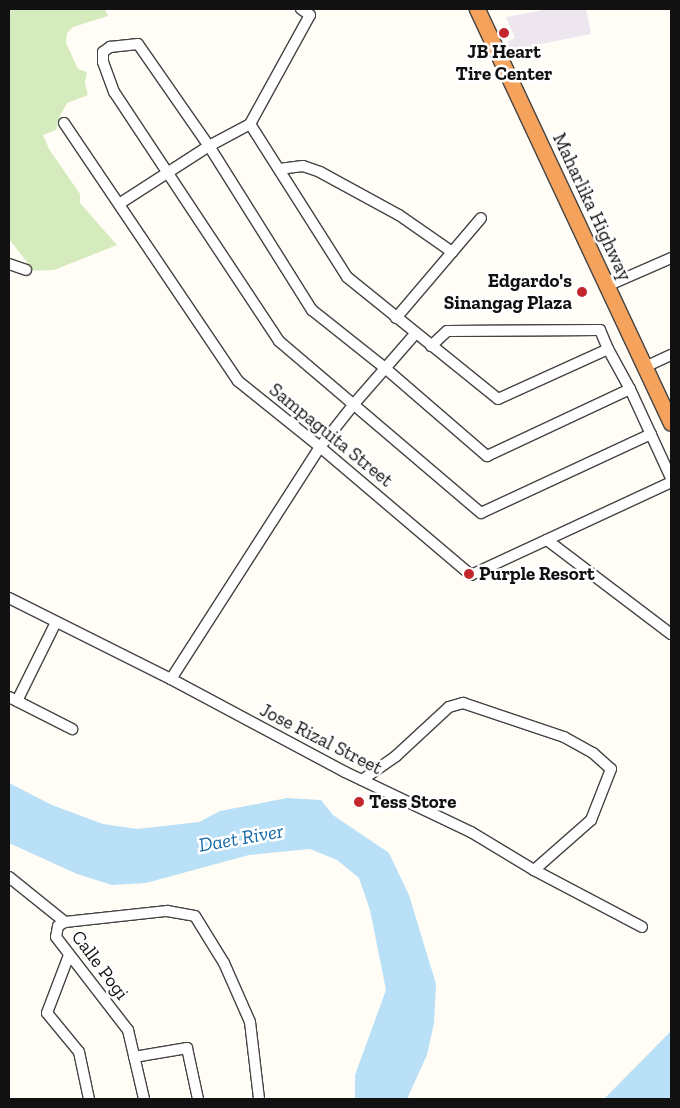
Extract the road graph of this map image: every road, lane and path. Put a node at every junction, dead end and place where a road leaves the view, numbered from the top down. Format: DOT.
graph roads {
  1 [pos="301,9"];
  2 [pos="477,9"];
  3 [pos="64,123"];
  4 [pos="250,124"];
  5 [pos="210,146"];
  6 [pos="279,169"];
  7 [pos="168,173"];
  8 [pos="119,204"];
  9 [pos="481,218"];
  10 [pos="452,252"];
  11 [pos="671,258"];
  12 [pos="9,264"];
  13 [pos="26,270"];
  14 [pos="607,286"];
  15 [pos="396,318"];
  16 [pos="416,334"];
  17 [pos="431,346"];
  18 [pos="608,350"];
  19 [pos="671,355"];
  20 [pos="645,367"];
  21 [pos="386,368"];
  22 [pos="630,389"];
  23 [pos="354,404"];
  24 [pos="671,422"];
  25 [pos="651,434"];
  26 [pos="320,446"];
  27 [pos="671,478"];
  28 [pos="671,482"];
  29 [pos="547,540"];
  30 [pos="9,598"];
  31 [pos="56,622"];
  32 [pos="671,634"];
  33 [pos="170,679"];
  34 [pos="13,699"];
  35 [pos="72,729"];
  36 [pos="362,780"];
  37 [pos="534,870"];
  38 [pos="9,878"];
  39 [pos="65,922"];
  40 [pos="642,927"];
  41 [pos="69,955"];
  42 [pos="134,1057"];
  43 [pos="89,1099"];
  44 [pos="144,1099"];
  45 [pos="198,1099"];
  46 [pos="259,1099"];
  1 -- 4 [label="street"];
  2 -- 14 [label="highway, Maharlika Highway"];
  3 -- 8 [label="street, Sampaguita Street"];
  4 -- 5 [label="street"];
  4 -- 6 [label="street"];
  5 -- 7 [label="street"];
  5 -- 7 [label="street"];
  5 -- 21 [label="street"];
  6 -- 10 [label="street"];
  6 -- 15 [label="street"];
  7 -- 8 [label="street"];
  7 -- 23 [label="street"];
  8 -- 26 [label="street, Sampaguita Street"];
  9 -- 10 [label="street"];
  10 -- 15 [label="street"];
  11 -- 14 [label="street"];
  12 -- 13 [label="street"];
  14 -- 20 [label="highway, Maharlika Highway"];
  15 -- 16 [label="street"];
  16 -- 17 [label="street"];
  16 -- 21 [label="street"];
  17 -- 18 [label="street"];
  17 -- 18 [label="street"];
  18 -- 22 [label="street"];
  19 -- 20 [label="street"];
  20 -- 24 [label="highway, Maharlika Highway"];
  21 -- 22 [label="street"];
  21 -- 23 [label="street"];
  22 -- 25 [label="street"];
  23 -- 25 [label="street"];
  23 -- 26 [label="street"];
  25 -- 27 [label="street"];
  26 -- 29 [label="street, Sampaguita Street"];
  26 -- 33 [label="street"];
  28 -- 29 [label="street, Sampaguita Street"];
  29 -- 32 [label="street"];
  30 -- 31 [label="street, Jose Rizal Street"];
  31 -- 33 [label="street, Jose Rizal Street"];
  31 -- 34 [label="street"];
  33 -- 36 [label="street, Jose Rizal Street"];
  34 -- 35 [label="street"];
  36 -- 37 [label="street, Jose Rizal Street"];
  36 -- 37 [label="street"];
  37 -- 40 [label="street, Jose Rizal Street"];
  38 -- 39 [label="street, Calle Pogi"];
  39 -- 41 [label="street, Calle Pogi"];
  39 -- 46 [label="street"];
  41 -- 42 [label="street, Calle Pogi"];
  41 -- 43 [label="street"];
  42 -- 44 [label="street, Calle Pogi"];
  42 -- 45 [label="street"];
}
